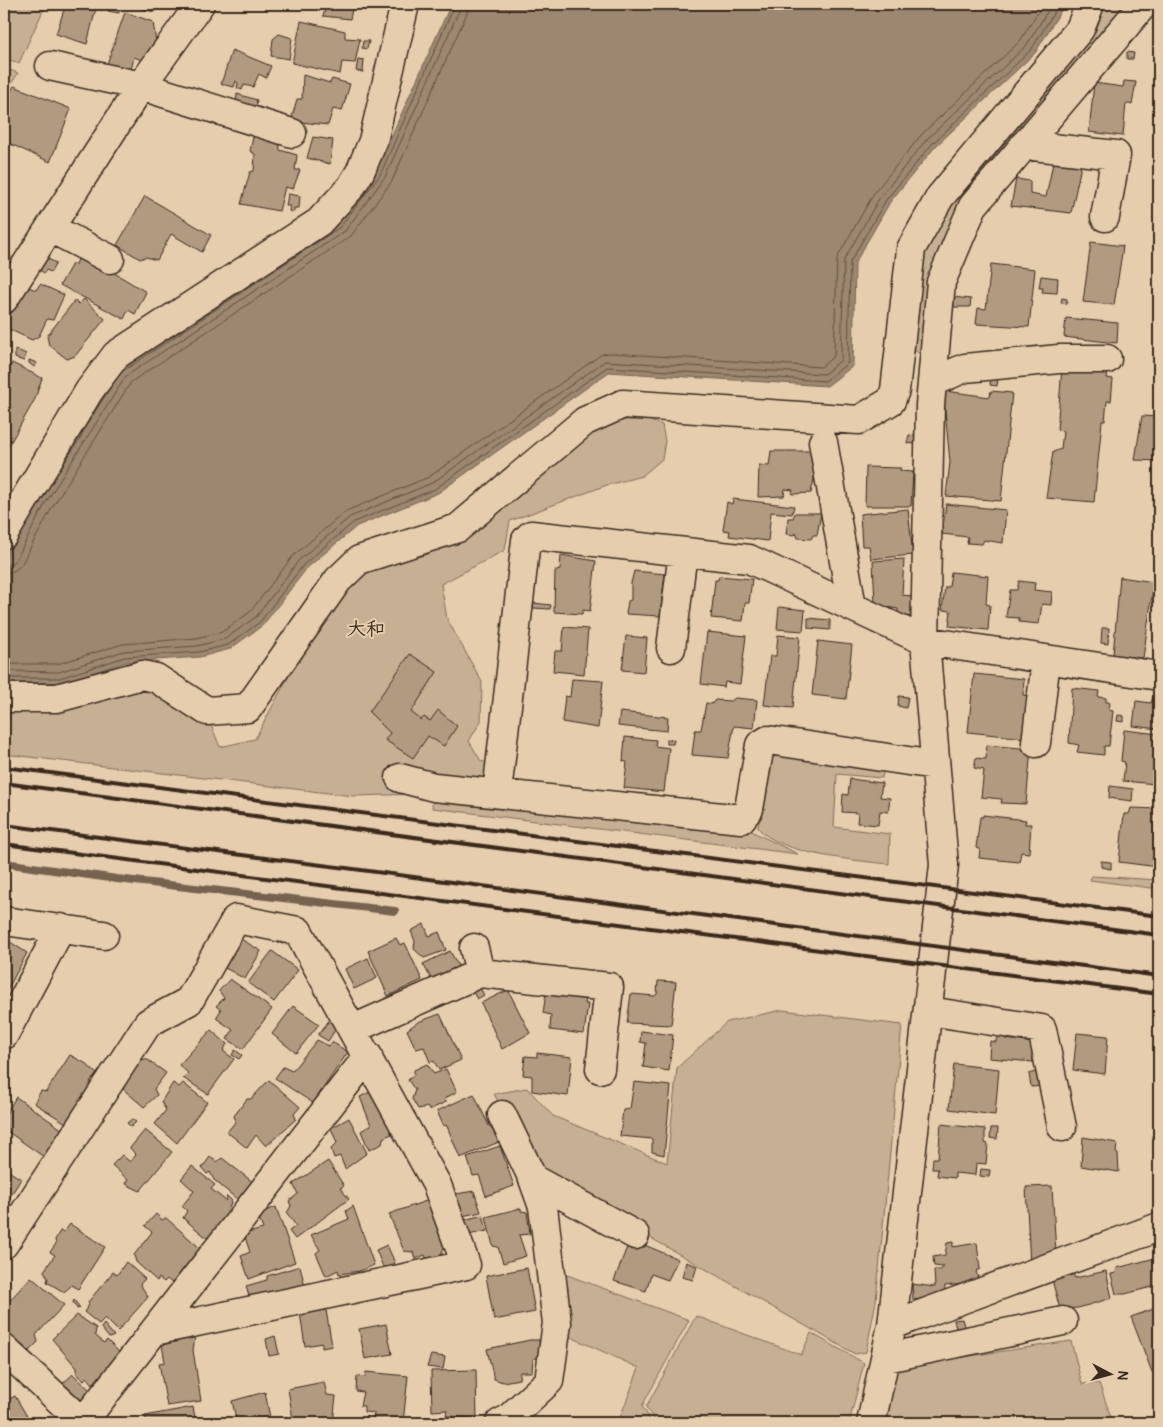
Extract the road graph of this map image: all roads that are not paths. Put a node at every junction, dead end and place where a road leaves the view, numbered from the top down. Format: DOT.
graph roads {
  1 [pos="200,4"];
  2 [pos="405,4"];
  3 [pos="1090,4"];
  4 [pos="1144,4"];
  5 [pos="50,66"];
  6 [pos="141,86"];
  7 [pos="292,133"];
  8 [pos="1024,145"];
  9 [pos="1105,217"];
  10 [pos="50,228"];
  11 [pos="110,259"];
  12 [pos="4,299"];
  13 [pos="1107,359"];
  14 [pos="932,382"];
  15 [pos="823,442"];
  16 [pos="4,534"];
  17 [pos="683,552"];
  18 [pos="852,607"];
  19 [pos="925,641"];
  20 [pos="671,648"];
  21 [pos="1046,660"];
  22 [pos="1159,676"];
  23 [pos="4,698"];
  24 [pos="1036,743"];
  25 [pos="935,765"];
  26 [pos="400,778"];
  27 [pos="496,793"];
  28 [pos="4,920"];
  29 [pos="61,928"];
  30 [pos="104,935"];
  31 [pos="929,1011"];
  32 [pos="353,1029"];
  33 [pos="4,1034"];
  34 [pos="368,1056"];
  35 [pos="600,1069"];
  36 [pos="502,1115"];
  37 [pos="1062,1127"];
  38 [pos="533,1178"];
  39 [pos="1159,1227"];
  40 [pos="635,1235"];
  41 [pos="4,1244"];
  42 [pos="1063,1321"];
  43 [pos="892,1325"];
  44 [pos="154,1331"];
  45 [pos="4,1349"];
  46 [pos="886,1358"];
  47 [pos="14,1374"];
  48 [pos="83,1423"];
  49 [pos="500,1423"];
  50 [pos="871,1423"];
  1 -- 6 [label="street"];
  2 -- 16 [label="street"];
  3 -- 23 [label="street"];
  4 -- 8 [label="street"];
  5 -- 6 [label="street"];
  6 -- 7 [label="street"];
  6 -- 10 [label="street"];
  8 -- 9 [label="street"];
  8 -- 14 [label="street"];
  10 -- 11 [label="street"];
  10 -- 12 [label="street"];
  13 -- 14 [label="street"];
  14 -- 19 [label="street"];
  15 -- 18 [label="street"];
  17 -- 18 [label="street"];
  17 -- 20 [label="street"];
  17 -- 27 [label="street"];
  18 -- 19 [label="street"];
  19 -- 21 [label="street"];
  19 -- 25 [label="street"];
  21 -- 22 [label="street"];
  21 -- 24 [label="street"];
  25 -- 27 [label="street"];
  25 -- 31 [label="street"];
  26 -- 27 [label="street"];
  28 -- 29 [label="street"];
  29 -- 30 [label="street"];
  29 -- 33 [label="street"];
  31 -- 37 [label="street"];
  31 -- 43 [label="street"];
  32 -- 34 [label="street"];
  32 -- 35 [label="street"];
  32 -- 41 [label="street"];
  34 -- 44 [label="street"];
  34 -- 44 [label="street"];
  36 -- 38 [label="street"];
  38 -- 40 [label="street"];
  38 -- 49 [label="street"];
  39 -- 43 [label="street"];
  42 -- 46 [label="street"];
  43 -- 46 [label="street"];
  44 -- 48 [label="street"];
  45 -- 47 [label="street"];
  46 -- 50 [label="street"];
  47 -- 48 [label="street"];
}
